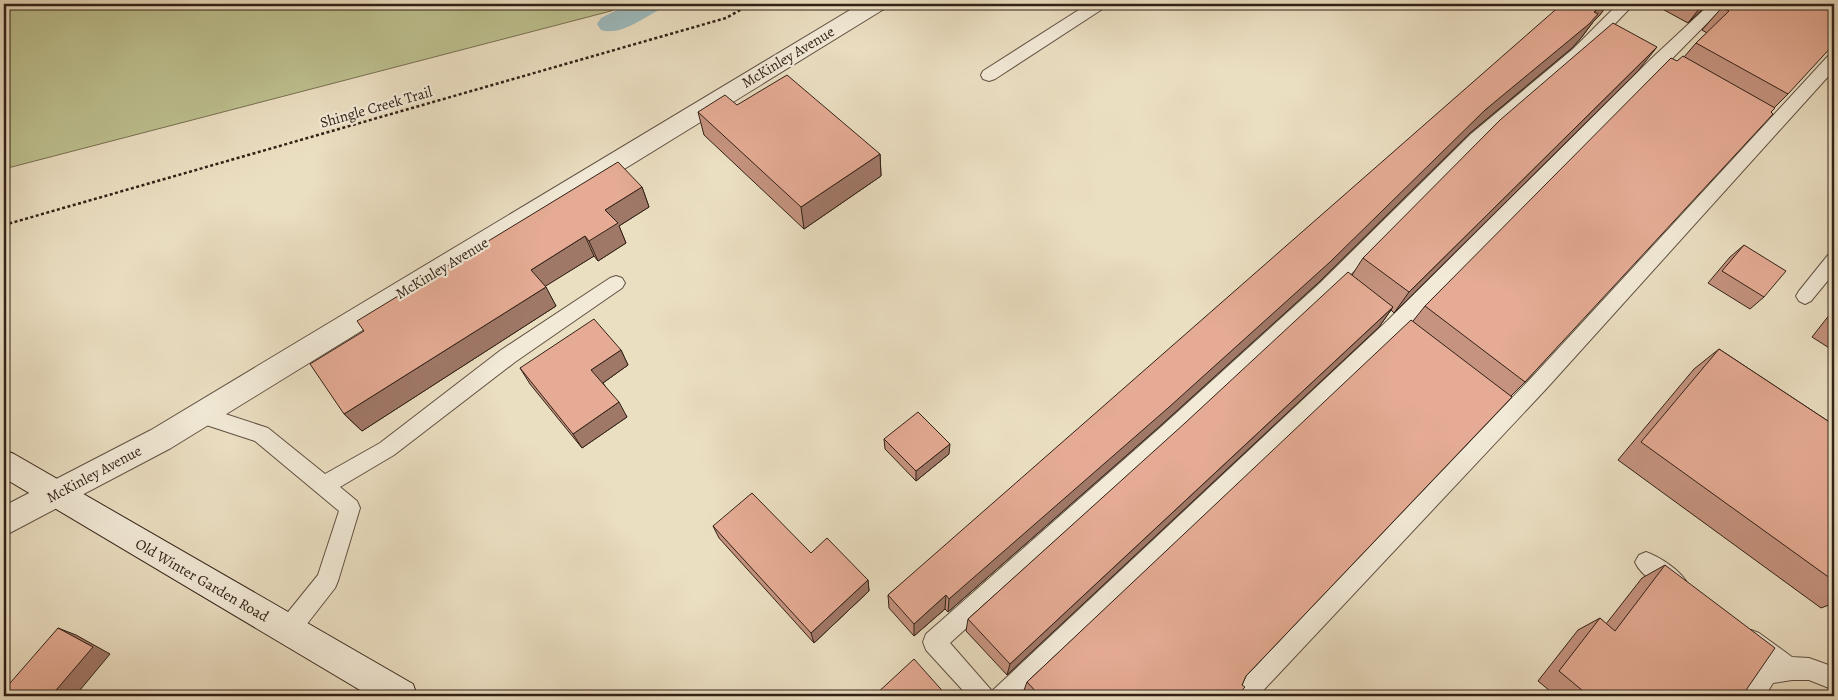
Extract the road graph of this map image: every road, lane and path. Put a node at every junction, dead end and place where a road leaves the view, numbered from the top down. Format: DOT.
graph roads {
  1 [pos="751,4"];
  2 [pos="876,4"];
  3 [pos="1099,4"];
  4 [pos="1626,4"];
  5 [pos="1719,4"];
  6 [pos="1640,54"];
  7 [pos="1834,60"];
  8 [pos="1665,68"];
  9 [pos="989,75"];
  10 [pos="4,224"];
  11 [pos="1834,260"];
  12 [pos="1335,280"];
  13 [pos="616,283"];
  14 [pos="1350,292"];
  15 [pos="1804,296"];
  16 [pos="1379,316"];
  17 [pos="1394,327"];
  18 [pos="1410,339"];
  19 [pos="1494,403"];
  20 [pos="1509,414"];
  21 [pos="201,415"];
  22 [pos="4,463"];
  23 [pos="323,486"];
  24 [pos="56,495"];
  25 [pos="4,522"];
  26 [pos="1646,562"];
  27 [pos="1693,597"];
  28 [pos="1732,626"];
  29 [pos="288,630"];
  30 [pos="1787,667"];
  31 [pos="1834,679"];
  32 [pos="401,696"];
  33 [pos="983,696"];
  34 [pos="1001,696"];
  35 [pos="1243,696"];
  36 [pos="1752,696"];
  1 -- 10 [label="path, Shingle Creek Trail"];
  2 -- 21 [label="street, McKinley Avenue"];
  3 -- 9 [label="lane"];
  4 -- 12 [label="lane"];
  5 -- 8 [label="lane"];
  6 -- 8 [label="lane"];
  7 -- 20 [label="lane"];
  8 -- 17 [label="lane"];
  11 -- 15 [label="lane"];
  12 -- 14 [label="lane"];
  12 -- 33 [label="lane"];
  13 -- 23 [label="lane"];
  16 -- 17 [label="lane"];
  17 -- 18 [label="lane"];
  17 -- 34 [label="lane"];
  19 -- 20 [label="lane"];
  20 -- 35 [label="lane"];
  21 -- 23 [label="lane"];
  21 -- 24 [label="street, McKinley Avenue"];
  22 -- 24 [label="street, Old Winter Garden Road"];
  23 -- 29 [label="lane"];
  24 -- 25 [label="street, McKinley Avenue"];
  24 -- 29 [label="street, Old Winter Garden Road"];
  26 -- 27 [label="lane"];
  28 -- 30 [label="lane"];
  29 -- 32 [label="street, Old Winter Garden Road"];
  30 -- 31 [label="lane"];
  30 -- 36 [label="lane"];
}
